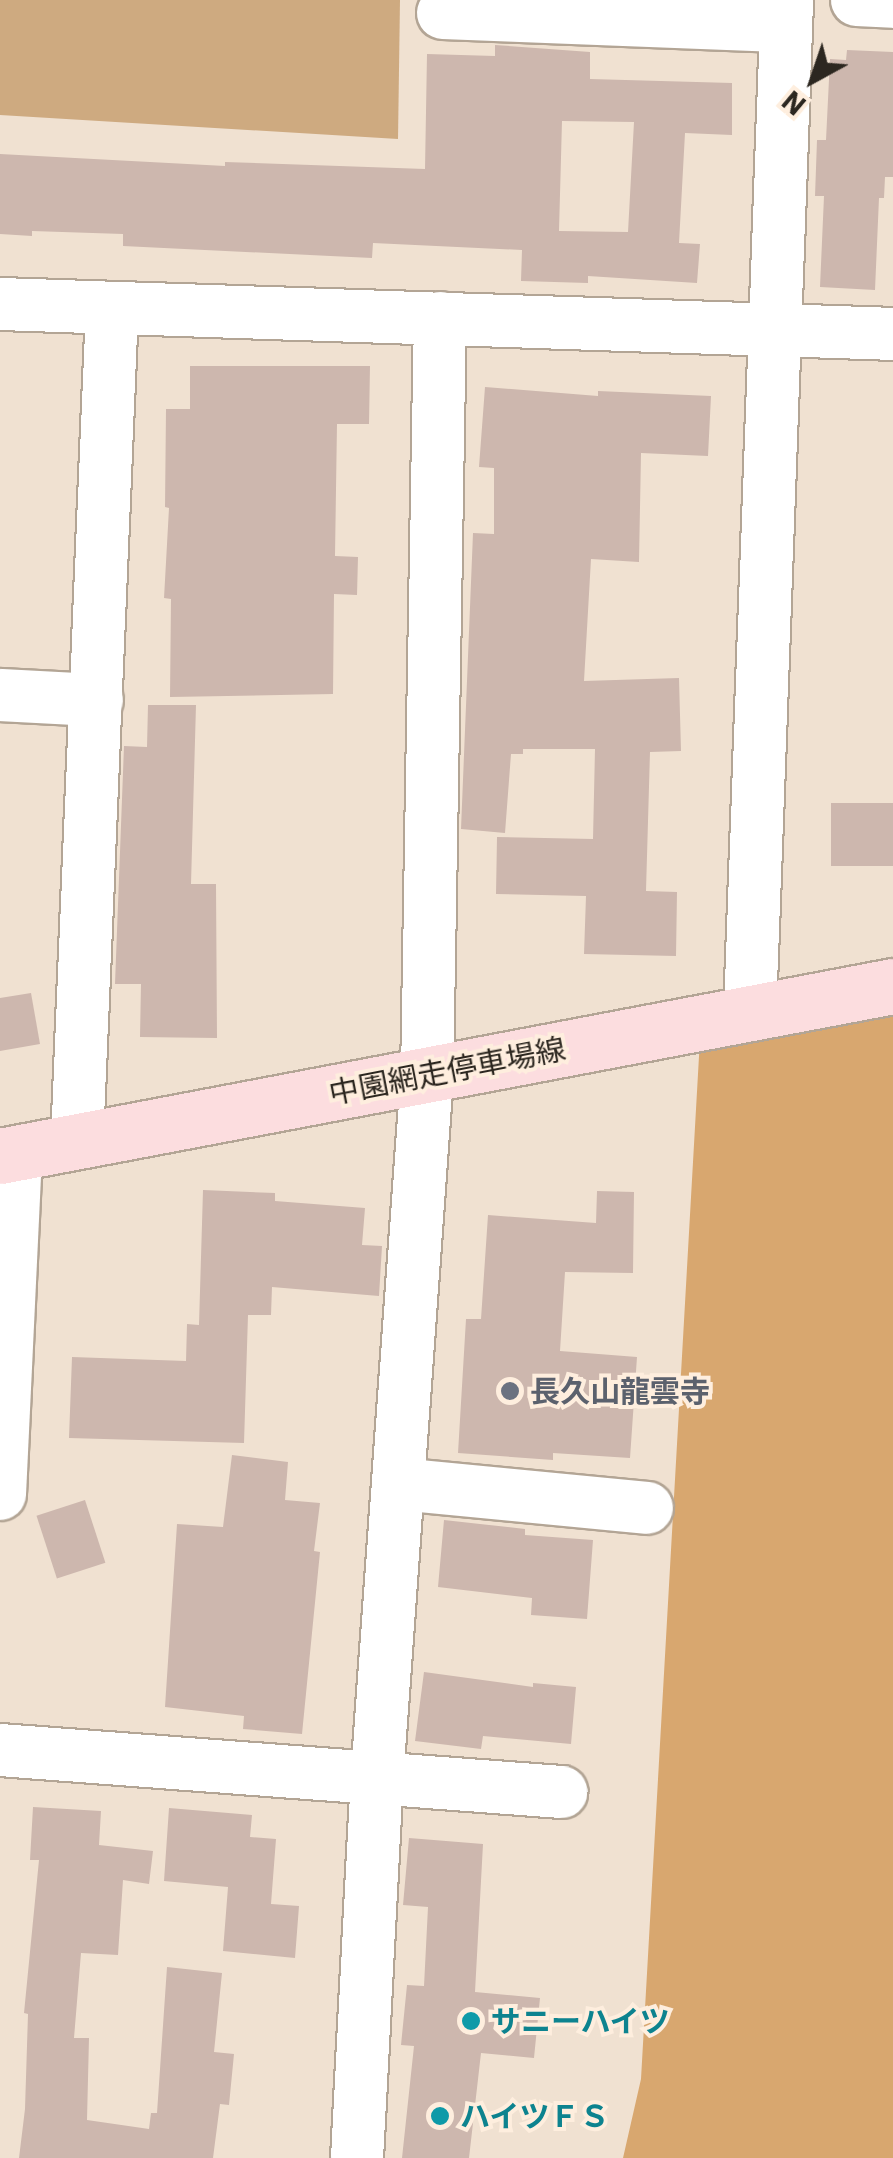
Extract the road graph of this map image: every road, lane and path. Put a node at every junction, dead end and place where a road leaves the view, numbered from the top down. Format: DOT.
graph roads {
  1 [pos="857,0"];
  2 [pos="893,2"];
  3 [pos="443,13"];
  4 [pos="786,13"];
  5 [pos="0,304"];
  6 [pos="112,308"];
  7 [pos="440,318"];
  8 [pos="776,330"];
  9 [pos="893,334"];
  10 [pos="0,695"];
  11 [pos="97,700"];
  12 [pos="893,986"];
  13 [pos="750,1011"];
  14 [pos="427,1076"];
  15 [pos="76,1141"];
  16 [pos="8,1154"];
  17 [pos="400,1484"];
  18 [pos="0,1494"];
  19 [pos="647,1508"];
  20 [pos="0,1750"];
  21 [pos="377,1778"];
  22 [pos="561,1792"];
  23 [pos="357,2158"];
  1 -- 2 [label="street"];
  3 -- 4 [label="street"];
  4 -- 8 [label="street"];
  5 -- 6 [label="street"];
  6 -- 7 [label="street"];
  6 -- 11 [label="street"];
  7 -- 8 [label="street"];
  7 -- 14 [label="street"];
  8 -- 9 [label="street"];
  8 -- 13 [label="street"];
  10 -- 11 [label="street"];
  11 -- 15 [label="street"];
  12 -- 13 [label="main road, 中園網走停車場線"];
  13 -- 14 [label="main road, 中園網走停車場線"];
  14 -- 15 [label="main road, 中園網走停車場線"];
  14 -- 17 [label="street"];
  15 -- 16 [label="main road, 中園網走停車場線"];
  16 -- 18 [label="street"];
  17 -- 19 [label="street"];
  17 -- 21 [label="street"];
  20 -- 21 [label="street"];
  21 -- 22 [label="street"];
  21 -- 23 [label="street"];
}
